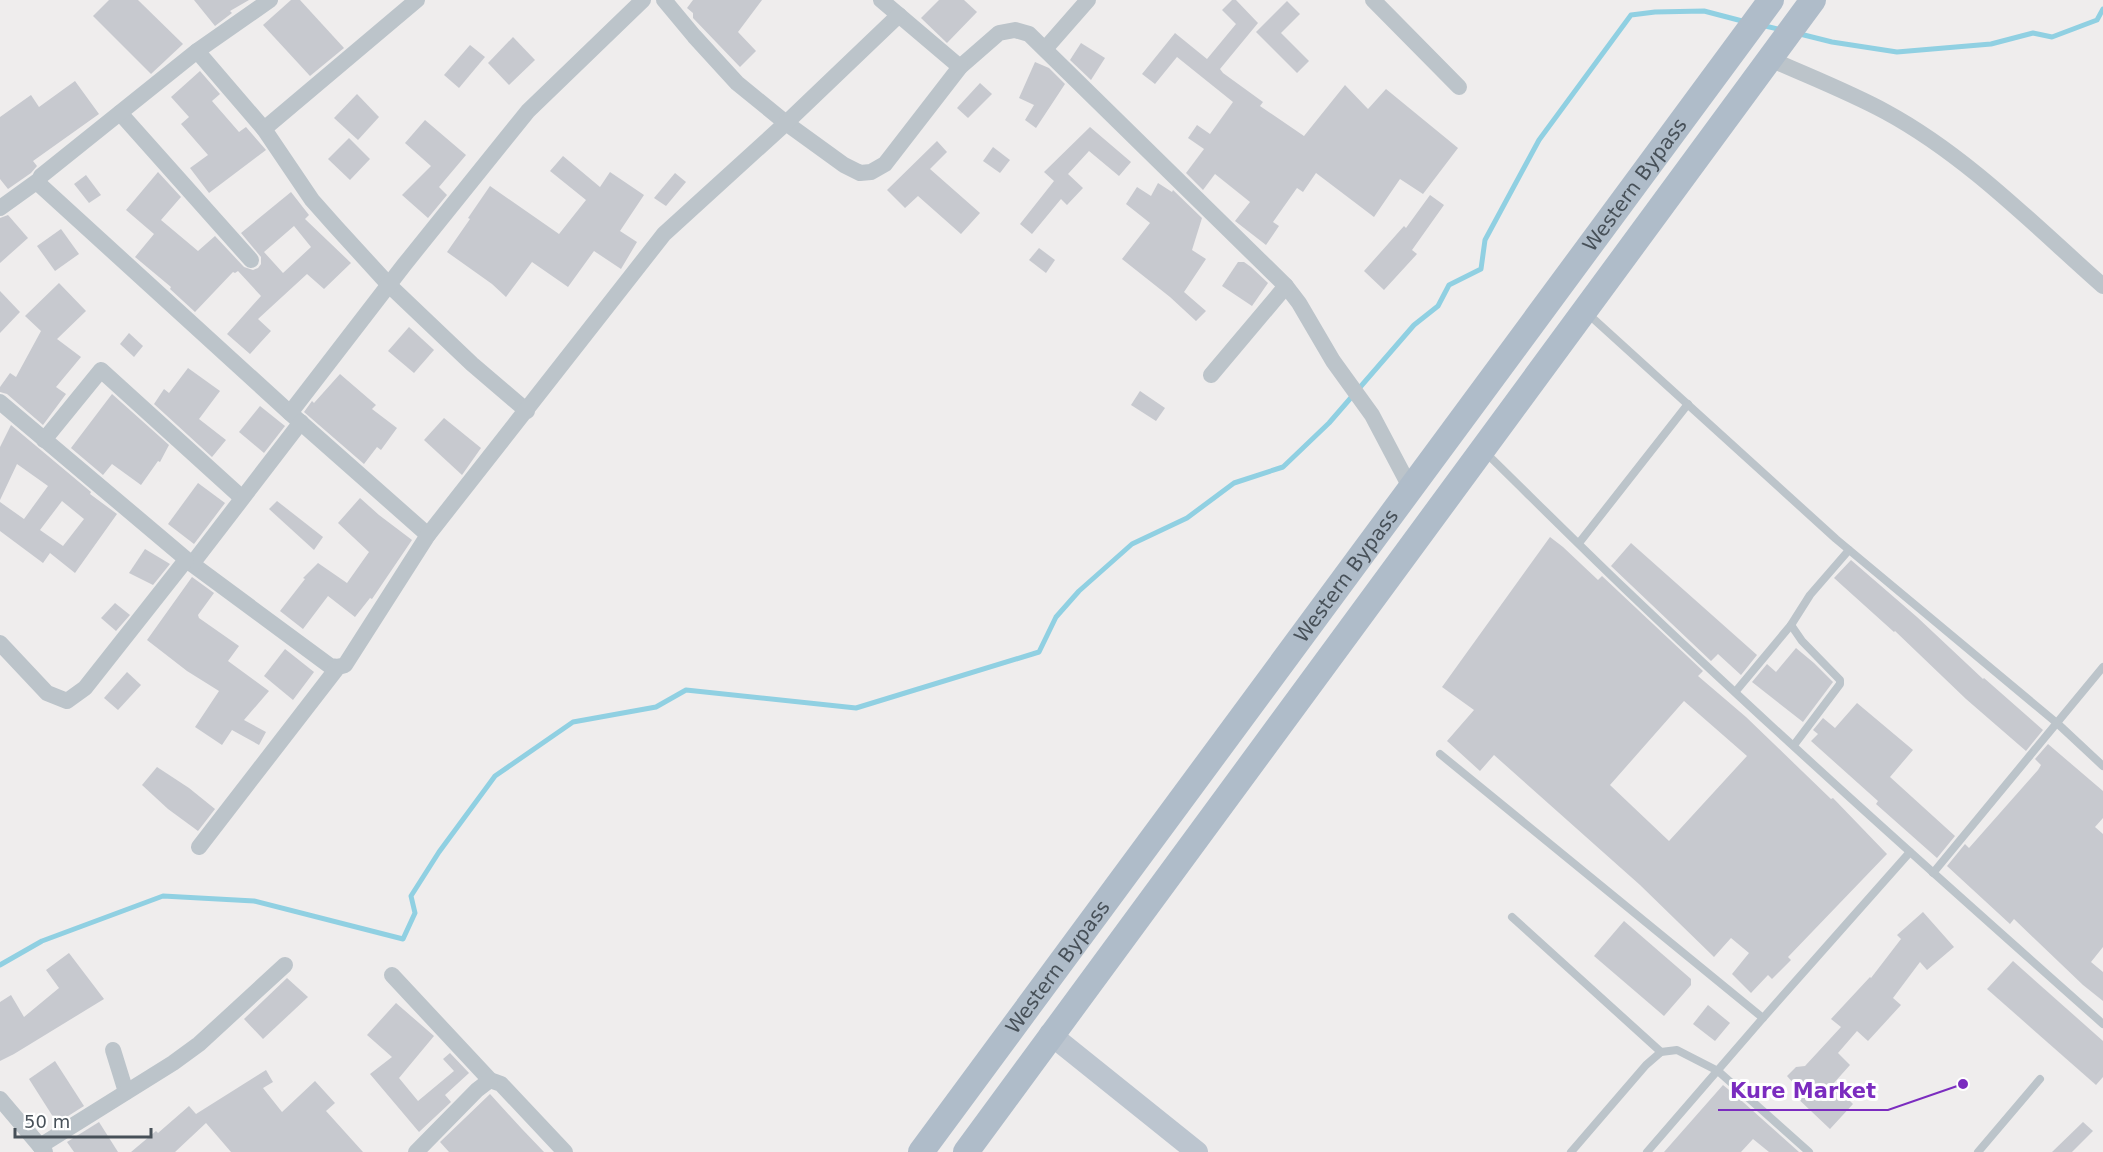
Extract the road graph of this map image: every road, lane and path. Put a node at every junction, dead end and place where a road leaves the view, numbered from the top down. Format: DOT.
graph roads {
  1 [pos="270,0"];
  2 [pos="417,0"];
  3 [pos="643,0"];
  4 [pos="664,0"];
  5 [pos="881,0"];
  6 [pos="1088,0"];
  7 [pos="1373,0"];
  8 [pos="1766,7"];
  9 [pos="1806,10"];
  10 [pos="899,15"];
  11 [pos="1045,49"];
  12 [pos="197,51"];
  13 [pos="1775,52"];
  14 [pos="960,68"];
  15 [pos="1459,87"];
  16 [pos="120,113"];
  17 [pos="786,123"];
  18 [pos="264,129"];
  19 [pos="39,180"];
  20 [pos="0,208"];
  21 [pos="251,260"];
  22 [pos="389,285"];
  23 [pos="1286,286"];
  24 [pos="2103,286"];
  25 [pos="1584,310"];
  26 [pos="1211,375"];
  27 [pos="1688,404"];
  28 [pos="1,405"];
  29 [pos="527,411"];
  30 [pos="295,417"];
  31 [pos="44,440"];
  32 [pos="1481,448"];
  33 [pos="1410,487"];
  34 [pos="242,497"];
  35 [pos="428,535"];
  36 [pos="1579,543"];
  37 [pos="1849,550"];
  38 [pos="189,562"];
  39 [pos="1791,626"];
  40 [pos="0,643"];
  41 [pos="338,667"];
  42 [pos="2103,667"];
  43 [pos="1736,691"];
  44 [pos="2058,724"];
  45 [pos="1794,745"];
  46 [pos="1440,754"];
  47 [pos="2103,766"];
  48 [pos="199,847"];
  49 [pos="1910,852"];
  50 [pos="1933,873"];
  51 [pos="1512,917"];
  52 [pos="285,965"];
  53 [pos="392,975"];
  54 [pos="1763,1018"];
  55 [pos="2103,1024"];
  56 [pos="1050,1034"];
  57 [pos="113,1050"];
  58 [pos="1661,1052"];
  59 [pos="1718,1071"];
  60 [pos="2040,1079"];
  61 [pos="490,1080"];
  62 [pos="126,1092"];
  63 [pos="0,1099"];
  64 [pos="43,1149"];
  65 [pos="416,1152"];
  66 [pos="565,1152"];
  67 [pos="921,1152"];
  68 [pos="966,1152"];
  69 [pos="1197,1152"];
  70 [pos="1571,1152"];
  71 [pos="1647,1152"];
  72 [pos="1809,1152"];
  73 [pos="1978,1152"];
  1 -- 12 [label="street"];
  2 -- 18 [label="street"];
  3 -- 22 [label="street"];
  4 -- 17 [label="street"];
  5 -- 10 [label="street"];
  6 -- 11 [label="street"];
  7 -- 15 [label="street"];
  8 -- 33 [label="main road, Western Bypass"];
  9 -- 13 [label="main road, Western Bypass"];
  10 -- 14 [label="street"];
  10 -- 17 [label="street"];
  11 -- 14 [label="street"];
  11 -- 23 [label="street"];
  12 -- 16 [label="street"];
  12 -- 18 [label="street"];
  13 -- 24 [label="street"];
  13 -- 25 [label="main road, Western Bypass"];
  14 -- 17 [label="street"];
  16 -- 19 [label="street"];
  16 -- 21 [label="street"];
  17 -- 29 [label="street"];
  18 -- 22 [label="street"];
  19 -- 20 [label="street"];
  19 -- 30 [label="street"];
  22 -- 29 [label="street"];
  22 -- 30 [label="street"];
  23 -- 26 [label="street"];
  23 -- 33 [label="street"];
  25 -- 27 [label="lane"];
  25 -- 32 [label="main road, Western Bypass"];
  27 -- 36 [label="lane"];
  27 -- 37 [label="lane"];
  28 -- 31 [label="street"];
  29 -- 35 [label="street"];
  30 -- 34 [label="street"];
  30 -- 35 [label="street"];
  31 -- 34 [label="street"];
  31 -- 38 [label="street"];
  32 -- 36 [label="lane"];
  32 -- 56 [label="main road, Western Bypass"];
  33 -- 67 [label="main road, Western Bypass"];
  34 -- 38 [label="street"];
  35 -- 41 [label="street"];
  36 -- 43 [label="lane"];
  37 -- 39 [label="lane"];
  37 -- 44 [label="lane"];
  38 -- 40 [label="street"];
  38 -- 41 [label="street"];
  39 -- 43 [label="lane"];
  39 -- 45 [label="lane"];
  41 -- 48 [label="street"];
  42 -- 44 [label="lane"];
  43 -- 45 [label="lane"];
  44 -- 47 [label="lane"];
  44 -- 50 [label="lane"];
  45 -- 49 [label="lane"];
  46 -- 54 [label="lane"];
  49 -- 50 [label="lane"];
  49 -- 54 [label="lane"];
  50 -- 55 [label="lane"];
  51 -- 58 [label="lane"];
  52 -- 62 [label="street"];
  53 -- 61 [label="street"];
  54 -- 59 [label="lane"];
  56 -- 68 [label="main road, Western Bypass"];
  56 -- 69 [label="street"];
  57 -- 62 [label="street"];
  58 -- 59 [label="lane"];
  58 -- 70 [label="lane"];
  59 -- 71 [label="lane"];
  59 -- 72 [label="lane"];
  60 -- 73 [label="lane"];
  61 -- 65 [label="street"];
  61 -- 66 [label="street"];
  62 -- 64 [label="street"];
  63 -- 64 [label="street"];
}
